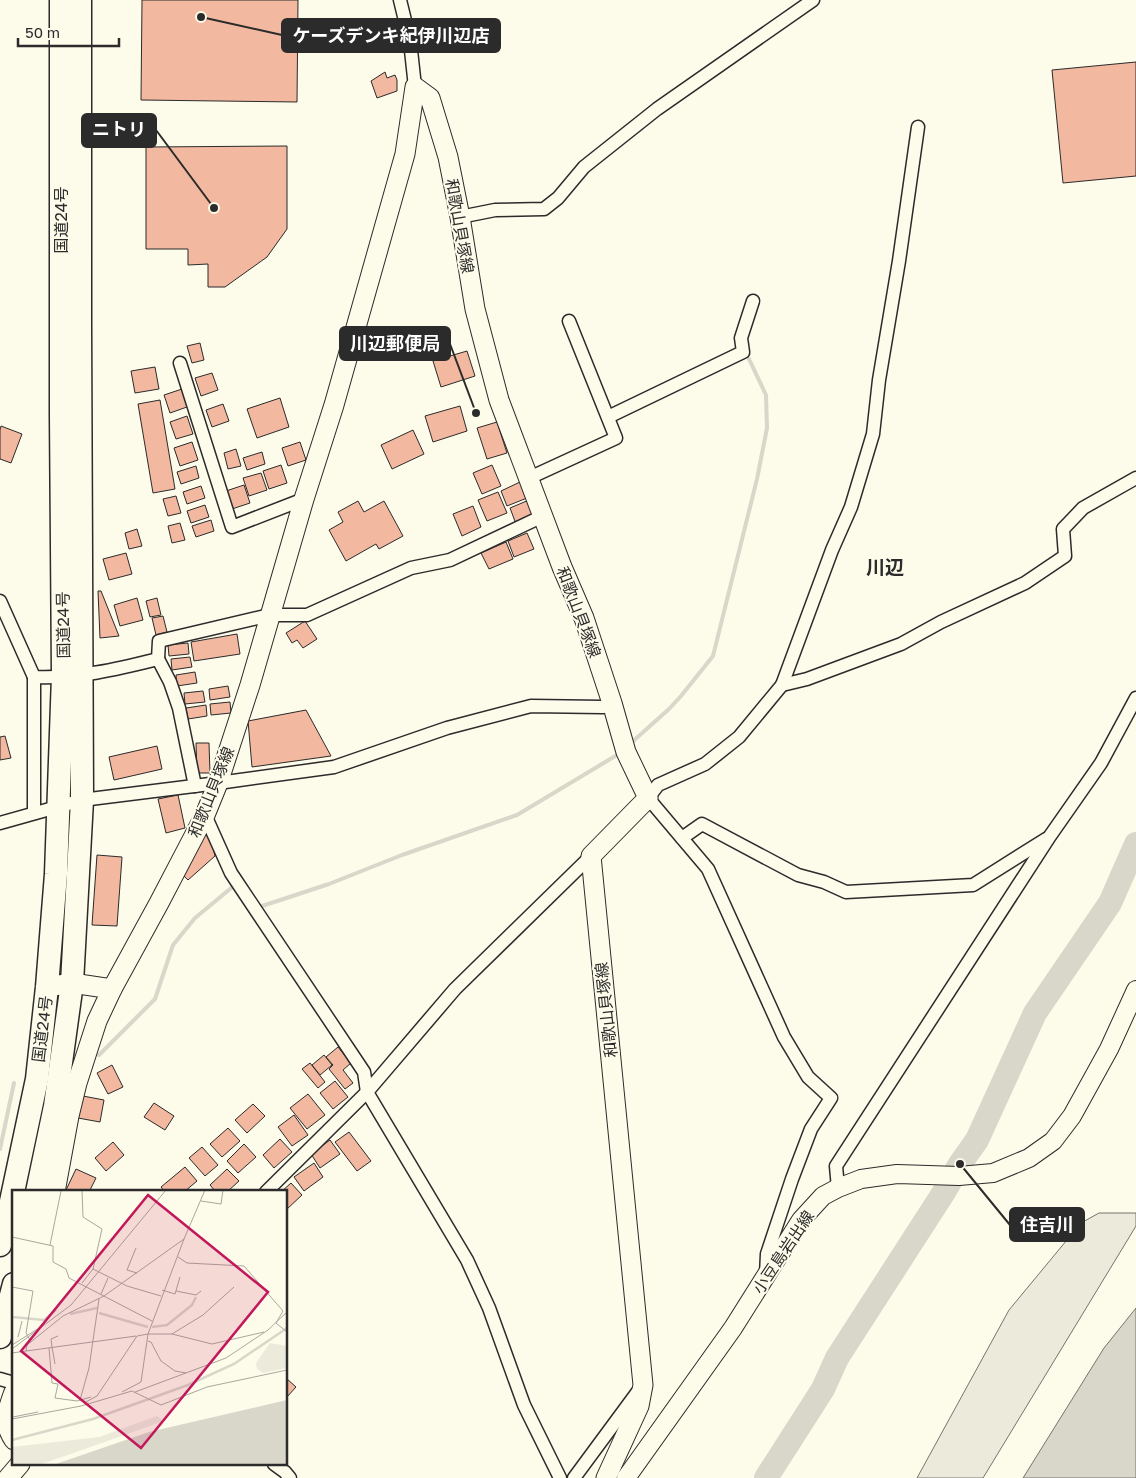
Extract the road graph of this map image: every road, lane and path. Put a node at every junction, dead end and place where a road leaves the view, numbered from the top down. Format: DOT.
graph roads {
  1 [pos="61,0"];
  2 [pos="80,0"];
  3 [pos="400,0"];
  4 [pos="813,0"];
  5 [pos="415,87"];
  6 [pos="918,127"];
  7 [pos="460,217"];
  8 [pos="753,301"];
  9 [pos="569,321"];
  10 [pos="180,363"];
  11 [pos="608,417"];
  12 [pos="528,478"];
  13 [pos="1136,478"];
  14 [pos="304,499"];
  15 [pos="543,516"];
  16 [pos="0,601"];
  17 [pos="270,615"];
  18 [pos="158,659"];
  19 [pos="73,675"];
  20 [pos="34,677"];
  21 [pos="782,685"];
  22 [pos="1136,698"];
  23 [pos="612,703"];
  24 [pos="218,783"];
  25 [pos="195,786"];
  26 [pos="648,798"];
  27 [pos="82,800"];
  28 [pos="59,806"];
  29 [pos="34,813"];
  30 [pos="205,815"];
  31 [pos="0,823"];
  32 [pos="1050,836"];
  33 [pos="682,838"];
  34 [pos="591,856"];
  35 [pos="72,983"];
  36 [pos="47,987"];
  37 [pos="112,989"];
  38 [pos="1136,990"];
  39 [pos="367,1092"];
  40 [pos="838,1188"];
  41 [pos="13,1190"];
  42 [pos="37,1190"];
  43 [pos="55,1190"];
  44 [pos="268,1190"];
  45 [pos="12,1197"];
  46 [pos="0,1245"];
  47 [pos="766,1277"];
  48 [pos="12,1292"];
  49 [pos="0,1337"];
  50 [pos="0,1378"];
  51 [pos="12,1383"];
  52 [pos="643,1385"];
  53 [pos="12,1397"];
  54 [pos="12,1437"];
  55 [pos="18,1466"];
  56 [pos="277,1466"];
  57 [pos="8,1478"];
  58 [pos="290,1478"];
  59 [pos="560,1478"];
  60 [pos="574,1478"];
  61 [pos="606,1478"];
  62 [pos="626,1478"];
  1 -- 19 [label="highway, 国道24号"];
  2 -- 19 [label="highway, 国道24号"];
  3 -- 5 [label="street"];
  4 -- 7 [label="street"];
  5 -- 7 [label="main road, 和歌山貝塚線"];
  5 -- 14 [label="main road, 和歌山貝塚線"];
  6 -- 21 [label="street"];
  7 -- 12 [label="main road, 和歌山貝塚線"];
  8 -- 11 [label="street"];
  9 -- 11 [label="street"];
  10 -- 14 [label="street"];
  11 -- 12 [label="street"];
  12 -- 15 [label="main road, 和歌山貝塚線"];
  13 -- 21 [label="street"];
  14 -- 17 [label="main road, 和歌山貝塚線"];
  15 -- 17 [label="street"];
  15 -- 23 [label="main road, 和歌山貝塚線"];
  16 -- 20 [label="street"];
  17 -- 18 [label="street"];
  17 -- 24 [label="main road, 和歌山貝塚線"];
  18 -- 19 [label="street"];
  18 -- 25 [label="street"];
  19 -- 20 [label="street"];
  19 -- 27 [label="highway, 国道24号"];
  19 -- 28 [label="highway, 国道24号"];
  20 -- 29 [label="street"];
  21 -- 26 [label="street"];
  22 -- 32 [label="street"];
  23 -- 24 [label="street"];
  23 -- 26 [label="main road, 和歌山貝塚線"];
  24 -- 25 [label="street"];
  24 -- 30 [label="main road, 和歌山貝塚線"];
  25 -- 27 [label="street"];
  26 -- 33 [label="street"];
  26 -- 34 [label="main road"];
  27 -- 28 [label="street"];
  27 -- 35 [label="highway, 国道24号"];
  28 -- 29 [label="street"];
  28 -- 36 [label="highway, 国道24号"];
  29 -- 31 [label="street"];
  30 -- 37 [label="main road, 和歌山貝塚線"];
  30 -- 39 [label="street"];
  32 -- 33 [label="street"];
  32 -- 40 [label="street"];
  33 -- 47 [label="street"];
  34 -- 39 [label="street"];
  34 -- 52 [label="main road, 和歌山貝塚線"];
  35 -- 36 [label="main road"];
  35 -- 37 [label="main road"];
  35 -- 42 [label="highway, 国道24号"];
  36 -- 41 [label="highway, 国道24号"];
  37 -- 43 [label="main road, 和歌山貝塚線"];
  38 -- 40 [label="main road, 小豆島岩出線"];
  39 -- 44 [label="street"];
  39 -- 59 [label="street"];
  40 -- 47 [label="main road, 小豆島岩出線"];
  45 -- 46 [label="highway, 国道24号"];
  47 -- 62 [label="main road, 小豆島岩出線"];
  48 -- 49 [label="highway"];
  50 -- 51 [label="street"];
  52 -- 60 [label="street"];
  52 -- 61 [label="main road, 和歌山貝塚線"];
  53 -- 54 [label="main road"];
  55 -- 57 [label="main road"];
  56 -- 58 [label="street"];
}
